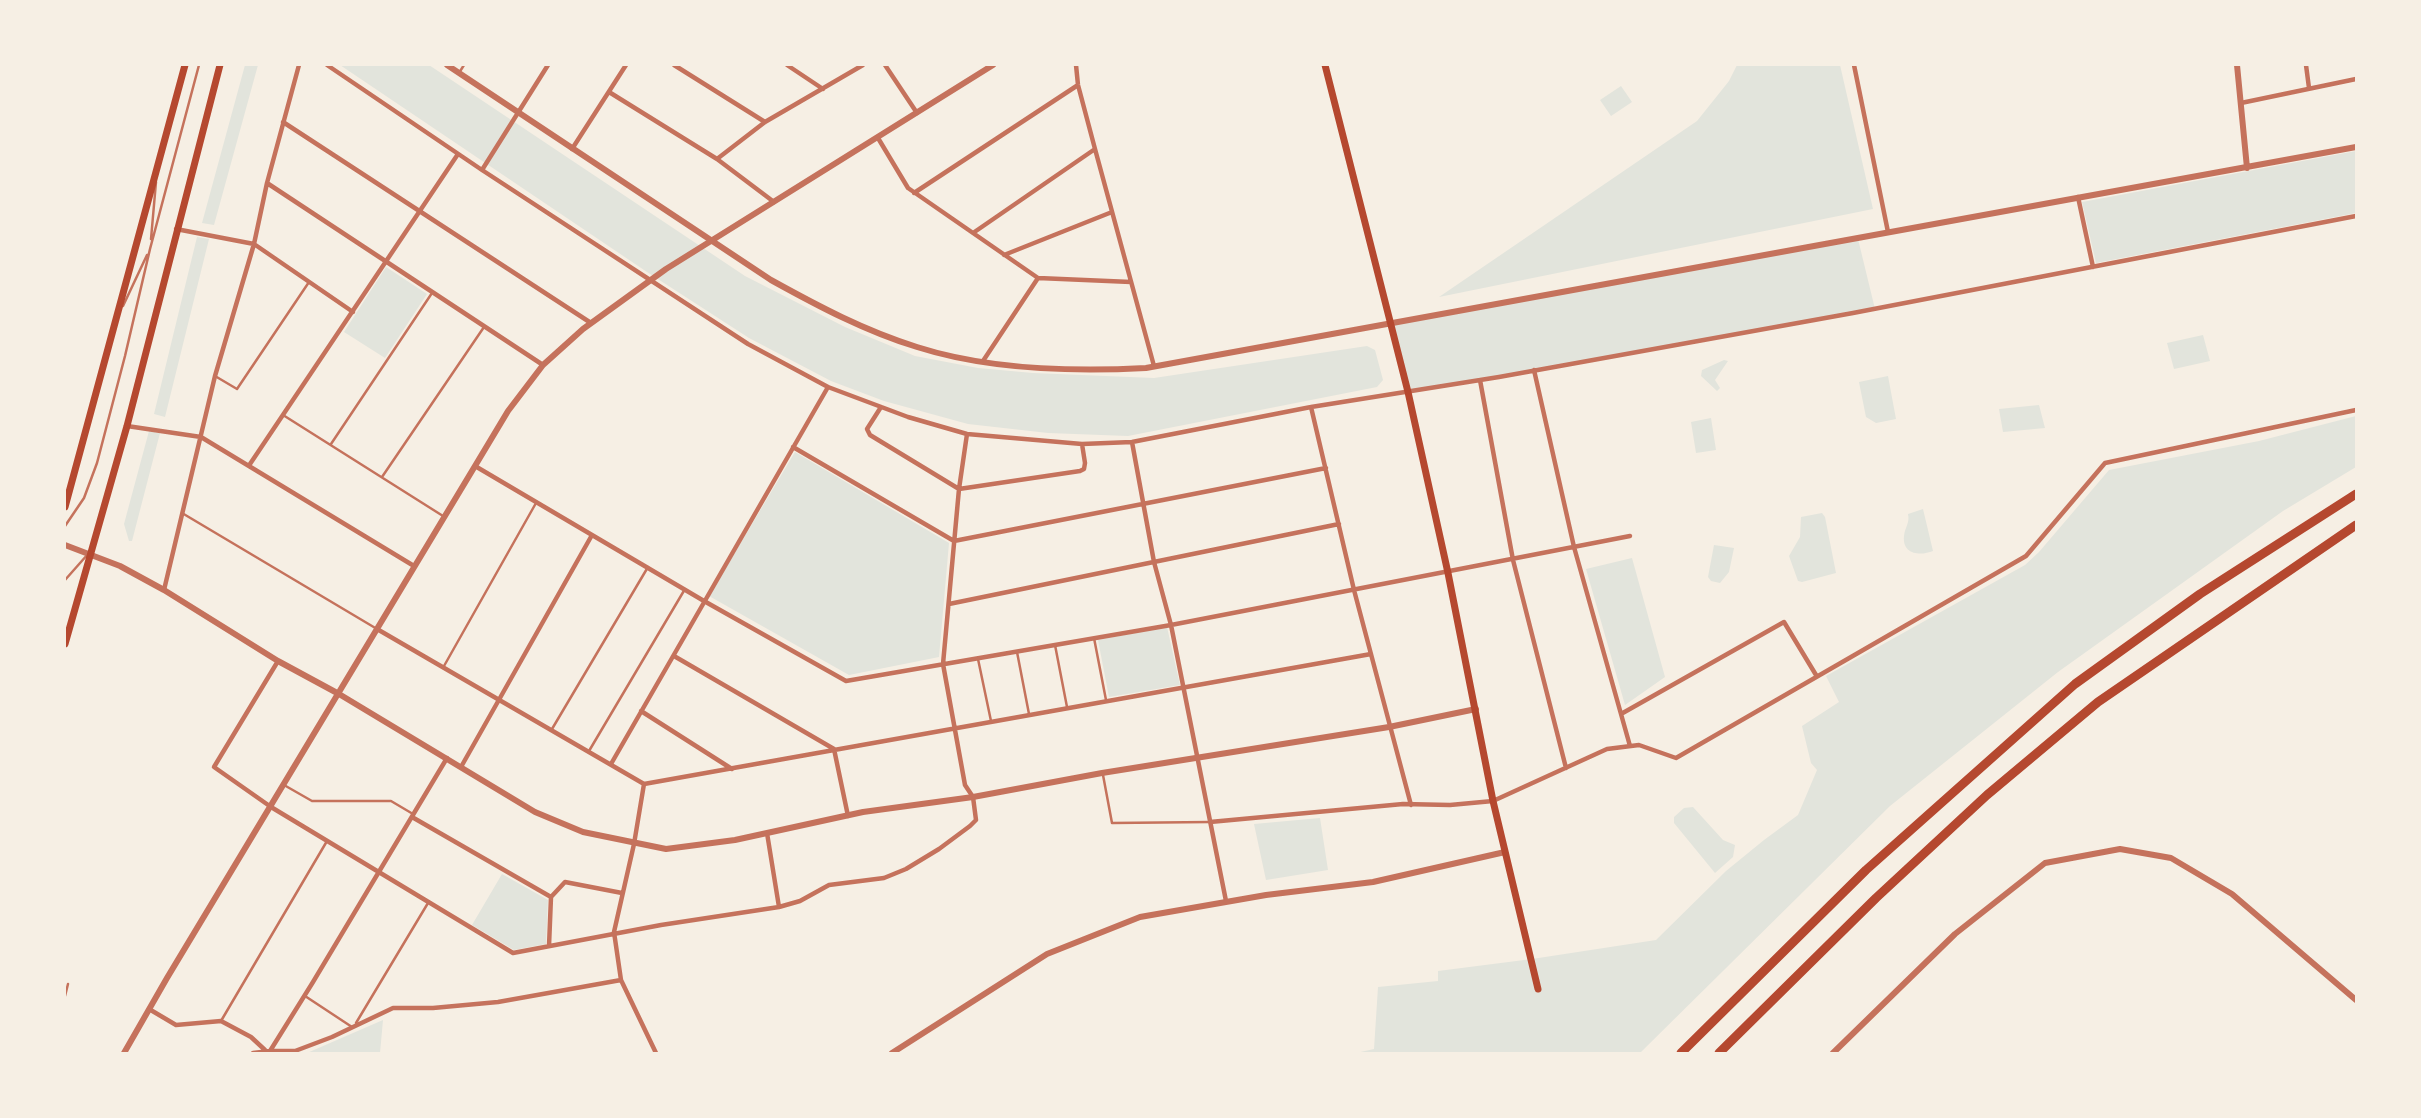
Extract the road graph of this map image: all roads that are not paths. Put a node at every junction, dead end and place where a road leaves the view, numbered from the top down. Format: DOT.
graph roads {
  1 [pos="185,65"];
  2 [pos="199,65"];
  3 [pos="220,65"];
  4 [pos="299,65"];
  5 [pos="327,65"];
  6 [pos="447,65"];
  7 [pos="464,65"];
  8 [pos="548,65"];
  9 [pos="626,65"];
  10 [pos="674,65"];
  11 [pos="787,65"];
  12 [pos="863,65"];
  13 [pos="886,65"];
  14 [pos="993,65"];
  15 [pos="1076,65"];
  16 [pos="1325,65"];
  17 [pos="1854,65"];
  18 [pos="2236,65"];
  19 [pos="2306,65"];
  20 [pos="459,73"];
  21 [pos="2356,79"];
  22 [pos="1078,85"];
  23 [pos="823,89"];
  24 [pos="2309,89"];
  25 [pos="609,92"];
  26 [pos="2240,103"];
  27 [pos="517,112"];
  28 [pos="917,113"];
  29 [pos="283,122"];
  30 [pos="765,122"];
  31 [pos="878,138"];
  32 [pos="2356,147"];
  33 [pos="572,149"];
  34 [pos="1095,149"];
  35 [pos="458,154"];
  36 [pos="717,159"];
  37 [pos="2247,168"];
  38 [pos="482,170"];
  39 [pos="157,172"];
  40 [pos="267,183"];
  41 [pos="914,192"];
  42 [pos="2078,197"];
  43 [pos="775,202"];
  44 [pos="418,211"];
  45 [pos="1112,212"];
  46 [pos="2356,216"];
  47 [pos="176,229"];
  48 [pos="1888,232"];
  49 [pos="972,233"];
  50 [pos="712,241"];
  51 [pos="254,244"];
  52 [pos="150,249"];
  53 [pos="1004,255"];
  54 [pos="385,262"];
  55 [pos="2093,267"];
  56 [pos="1038,278"];
  57 [pos="651,280"];
  58 [pos="309,282"];
  59 [pos="1131,282"];
  60 [pos="432,293"];
  61 [pos="353,312"];
  62 [pos="591,323"];
  63 [pos="1392,324"];
  64 [pos="114,326"];
  65 [pos="484,327"];
  66 [pos="983,361"];
  67 [pos="543,365"];
  68 [pos="1154,366"];
  69 [pos="1534,370"];
  70 [pos="215,376"];
  71 [pos="1480,380"];
  72 [pos="828,387"];
  73 [pos="1408,392"];
  74 [pos="881,407"];
  75 [pos="1311,407"];
  76 [pos="2356,411"];
  77 [pos="283,415"];
  78 [pos="127,426"];
  79 [pos="967,433"];
  80 [pos="201,437"];
  81 [pos="1132,442"];
  82 [pos="331,444"];
  83 [pos="1082,444"];
  84 [pos="793,447"];
  85 [pos="250,464"];
  86 [pos="474,466"];
  87 [pos="1326,468"];
  88 [pos="382,477"];
  89 [pos="959,489"];
  90 [pos="2356,494"];
  91 [pos="536,503"];
  92 [pos="1143,504"];
  93 [pos="65,507"];
  94 [pos="182,513"];
  95 [pos="444,516"];
  96 [pos="1339,524"];
  97 [pos="2356,525"];
  98 [pos="65,526"];
  99 [pos="592,535"];
  100 [pos="1630,536"];
  101 [pos="954,541"];
  102 [pos="65,545"];
  103 [pos="1574,547"];
  104 [pos="89,554"];
  105 [pos="1513,560"];
  106 [pos="1154,562"];
  107 [pos="414,566"];
  108 [pos="648,567"];
  109 [pos="1448,573"];
  110 [pos="65,580"];
  111 [pos="685,589"];
  112 [pos="164,590"];
  113 [pos="1354,590"];
  114 [pos="704,601"];
  115 [pos="948,604"];
  116 [pos="1171,625"];
  117 [pos="377,629"];
  118 [pos="1094,638"];
  119 [pos="65,644"];
  120 [pos="1055,645"];
  121 [pos="1017,652"];
  122 [pos="1371,654"];
  123 [pos="674,656"];
  124 [pos="978,659"];
  125 [pos="278,661"];
  126 [pos="943,664"];
  127 [pos="444,666"];
  128 [pos="1816,675"];
  129 [pos="1183,688"];
  130 [pos="339,694"];
  131 [pos="499,699"];
  132 [pos="1107,701"];
  133 [pos="1067,708"];
  134 [pos="1476,709"];
  135 [pos="642,711"];
  136 [pos="1621,714"];
  137 [pos="1029,715"];
  138 [pos="991,722"];
  139 [pos="1389,727"];
  140 [pos="552,729"];
  141 [pos="954,730"];
  142 [pos="1630,746"];
  143 [pos="834,749"];
  144 [pos="589,751"];
  145 [pos="1197,757"];
  146 [pos="447,758"];
  147 [pos="611,764"];
  148 [pos="461,767"];
  149 [pos="1566,768"];
  150 [pos="732,769"];
  151 [pos="1102,773"];
  152 [pos="644,783"];
  153 [pos="284,785"];
  154 [pos="973,797"];
  155 [pos="1493,801"];
  156 [pos="1411,804"];
  157 [pos="271,807"];
  158 [pos="413,816"];
  159 [pos="848,816"];
  160 [pos="1210,822"];
  161 [pos="767,833"];
  162 [pos="327,841"];
  163 [pos="634,844"];
  164 [pos="1505,852"];
  165 [pos="379,874"];
  166 [pos="622,893"];
  167 [pos="551,897"];
  168 [pos="1226,901"];
  169 [pos="428,903"];
  170 [pos="779,906"];
  171 [pos="614,934"];
  172 [pos="549,946"];
  173 [pos="621,980"];
  174 [pos="68,984"];
  175 [pos="1538,989"];
  176 [pos="65,996"];
  177 [pos="304,996"];
  178 [pos="2356,1000"];
  179 [pos="149,1009"];
  180 [pos="221,1021"];
  181 [pos="354,1027"];
  182 [pos="268,1051"];
  183 [pos="124,1053"];
  184 [pos="253,1053"];
  185 [pos="656,1053"];
  186 [pos="892,1053"];
  187 [pos="1681,1053"];
  188 [pos="1719,1053"];
  189 [pos="1833,1053"];
  1 -- 39 [label="main road"];
  2 -- 52 [label="lane"];
  3 -- 47 [label="main road"];
  4 -- 29 [label="street"];
  5 -- 35 [label="street"];
  6 -- 20 [label="street"];
  7 -- 20 [label="lane"];
  8 -- 27 [label="street"];
  9 -- 25 [label="street"];
  10 -- 30 [label="street"];
  11 -- 23 [label="street"];
  12 -- 23 [label="street"];
  13 -- 28 [label="street"];
  14 -- 28 [label="street"];
  15 -- 22 [label="street"];
  16 -- 63 [label="main road"];
  17 -- 48 [label="street"];
  18 -- 26 [label="street"];
  19 -- 24 [label="street"];
  20 -- 27 [label="street"];
  21 -- 24 [label="street"];
  22 -- 34 [label="street"];
  22 -- 41 [label="street"];
  23 -- 30 [label="street"];
  24 -- 26 [label="street"];
  25 -- 33 [label="street"];
  25 -- 36 [label="street"];
  26 -- 37 [label="street"];
  27 -- 33 [label="street"];
  27 -- 38 [label="street"];
  28 -- 31 [label="street"];
  29 -- 40 [label="street"];
  29 -- 44 [label="street"];
  30 -- 36 [label="street"];
  31 -- 41 [label="street"];
  31 -- 43 [label="street"];
  32 -- 37 [label="street"];
  33 -- 50 [label="street"];
  34 -- 45 [label="street"];
  34 -- 49 [label="street"];
  35 -- 38 [label="street"];
  35 -- 44 [label="street"];
  36 -- 43 [label="street"];
  37 -- 42 [label="street"];
  38 -- 57 [label="street"];
  39 -- 52 [label="lane"];
  39 -- 64 [label="main road"];
  40 -- 51 [label="street"];
  40 -- 54 [label="street"];
  41 -- 49 [label="street"];
  42 -- 48 [label="street"];
  42 -- 55 [label="street"];
  43 -- 50 [label="street"];
  44 -- 54 [label="street"];
  44 -- 62 [label="street"];
  45 -- 53 [label="street"];
  45 -- 59 [label="street"];
  46 -- 55 [label="street"];
  47 -- 51 [label="street"];
  47 -- 78 [label="main road"];
  48 -- 63 [label="street"];
  49 -- 53 [label="street"];
  50 -- 57 [label="street"];
  50 -- 66 [label="street"];
  51 -- 58 [label="street"];
  51 -- 70 [label="street"];
  52 -- 64 [label="lane"];
  52 -- 98 [label="lane"];
  53 -- 56 [label="street"];
  54 -- 60 [label="street"];
  54 -- 61 [label="street"];
  55 -- 69 [label="street"];
  56 -- 59 [label="street"];
  56 -- 66 [label="street"];
  57 -- 62 [label="street"];
  57 -- 72 [label="street"];
  58 -- 61 [label="street"];
  58 -- 70 [label="lane"];
  59 -- 68 [label="street"];
  60 -- 65 [label="street"];
  60 -- 82 [label="lane"];
  61 -- 77 [label="street"];
  62 -- 67 [label="street"];
  63 -- 68 [label="street"];
  63 -- 73 [label="main road"];
  64 -- 93 [label="main road"];
  65 -- 67 [label="street"];
  65 -- 88 [label="lane"];
  66 -- 68 [label="street"];
  67 -- 86 [label="street"];
  69 -- 71 [label="street"];
  69 -- 103 [label="street"];
  70 -- 80 [label="street"];
  71 -- 73 [label="street"];
  71 -- 105 [label="street"];
  72 -- 74 [label="street"];
  72 -- 84 [label="street"];
  73 -- 75 [label="street"];
  73 -- 109 [label="main road"];
  74 -- 79 [label="street"];
  74 -- 89 [label="street"];
  75 -- 81 [label="street"];
  75 -- 87 [label="street"];
  76 -- 128 [label="street"];
  77 -- 82 [label="lane"];
  77 -- 85 [label="street"];
  78 -- 80 [label="street"];
  78 -- 104 [label="main road"];
  79 -- 83 [label="street"];
  79 -- 89 [label="street"];
  80 -- 85 [label="street"];
  80 -- 94 [label="street"];
  81 -- 83 [label="street"];
  81 -- 92 [label="street"];
  82 -- 88 [label="lane"];
  83 -- 89 [label="street"];
  84 -- 101 [label="street"];
  84 -- 114 [label="street"];
  85 -- 107 [label="street"];
  86 -- 91 [label="street"];
  86 -- 95 [label="street"];
  87 -- 92 [label="street"];
  87 -- 96 [label="street"];
  88 -- 95 [label="lane"];
  89 -- 101 [label="street"];
  90 -- 187 [label="highway"];
  91 -- 99 [label="street"];
  91 -- 127 [label="lane"];
  92 -- 101 [label="street"];
  92 -- 106 [label="street"];
  94 -- 112 [label="street"];
  94 -- 117 [label="lane"];
  95 -- 107 [label="street"];
  96 -- 106 [label="street"];
  96 -- 113 [label="street"];
  97 -- 188 [label="highway"];
  99 -- 108 [label="street"];
  99 -- 131 [label="street"];
  100 -- 103 [label="street"];
  101 -- 115 [label="street"];
  102 -- 104 [label="street"];
  103 -- 105 [label="street"];
  103 -- 136 [label="street"];
  104 -- 110 [label="lane"];
  104 -- 112 [label="street"];
  104 -- 119 [label="main road"];
  105 -- 109 [label="street"];
  105 -- 149 [label="street"];
  106 -- 115 [label="street"];
  106 -- 116 [label="street"];
  107 -- 117 [label="street"];
  108 -- 111 [label="street"];
  108 -- 140 [label="lane"];
  109 -- 113 [label="street"];
  109 -- 134 [label="main road"];
  111 -- 114 [label="street"];
  111 -- 144 [label="lane"];
  112 -- 125 [label="street"];
  113 -- 116 [label="street"];
  113 -- 122 [label="street"];
  114 -- 123 [label="street"];
  114 -- 126 [label="street"];
  115 -- 126 [label="street"];
  116 -- 118 [label="street"];
  116 -- 129 [label="street"];
  117 -- 127 [label="street"];
  117 -- 130 [label="street"];
  118 -- 120 [label="street"];
  118 -- 132 [label="lane"];
  120 -- 121 [label="street"];
  120 -- 133 [label="lane"];
  121 -- 124 [label="street"];
  121 -- 137 [label="lane"];
  122 -- 129 [label="street"];
  122 -- 139 [label="street"];
  123 -- 135 [label="street"];
  123 -- 143 [label="street"];
  124 -- 126 [label="street"];
  124 -- 138 [label="lane"];
  125 -- 130 [label="street"];
  125 -- 157 [label="street"];
  126 -- 141 [label="street"];
  127 -- 131 [label="street"];
  128 -- 136 [label="street"];
  128 -- 142 [label="street"];
  129 -- 132 [label="street"];
  129 -- 145 [label="street"];
  130 -- 146 [label="street"];
  130 -- 153 [label="street"];
  131 -- 140 [label="street"];
  131 -- 148 [label="street"];
  132 -- 133 [label="street"];
  133 -- 137 [label="street"];
  134 -- 139 [label="street"];
  134 -- 155 [label="main road"];
  135 -- 147 [label="street"];
  135 -- 150 [label="street"];
  136 -- 142 [label="street"];
  137 -- 138 [label="street"];
  138 -- 141 [label="street"];
  139 -- 145 [label="street"];
  139 -- 156 [label="street"];
  140 -- 144 [label="street"];
  141 -- 143 [label="street"];
  141 -- 154 [label="street"];
  142 -- 149 [label="street"];
  143 -- 150 [label="street"];
  143 -- 159 [label="street"];
  144 -- 147 [label="street"];
  145 -- 151 [label="street"];
  145 -- 160 [label="street"];
  146 -- 148 [label="street"];
  146 -- 158 [label="street"];
  147 -- 152 [label="street"];
  148 -- 163 [label="street"];
  149 -- 155 [label="street"];
  150 -- 152 [label="street"];
  151 -- 154 [label="street"];
  151 -- 160 [label="lane"];
  152 -- 163 [label="street"];
  153 -- 157 [label="street"];
  153 -- 158 [label="lane"];
  154 -- 159 [label="street"];
  154 -- 170 [label="street"];
  155 -- 156 [label="street"];
  155 -- 164 [label="main road"];
  156 -- 160 [label="street"];
  157 -- 162 [label="street"];
  157 -- 179 [label="street"];
  158 -- 165 [label="street"];
  158 -- 167 [label="street"];
  159 -- 161 [label="street"];
  160 -- 168 [label="street"];
  161 -- 163 [label="street"];
  161 -- 170 [label="street"];
  162 -- 165 [label="street"];
  162 -- 180 [label="lane"];
  163 -- 166 [label="street"];
  164 -- 168 [label="street"];
  164 -- 175 [label="main road"];
  165 -- 169 [label="street"];
  165 -- 177 [label="street"];
  166 -- 167 [label="street"];
  166 -- 171 [label="street"];
  167 -- 172 [label="street"];
  168 -- 186 [label="street"];
  169 -- 172 [label="street"];
  169 -- 181 [label="lane"];
  170 -- 171 [label="street"];
  171 -- 172 [label="street"];
  171 -- 173 [label="street"];
  173 -- 181 [label="street"];
  173 -- 185 [label="street"];
  174 -- 176 [label="lane"];
  177 -- 181 [label="lane"];
  177 -- 182 [label="street"];
  178 -- 189 [label="street"];
  179 -- 180 [label="street"];
  179 -- 183 [label="street"];
  180 -- 182 [label="street"];
  181 -- 182 [label="street"];
  182 -- 184 [label="street"];
}
